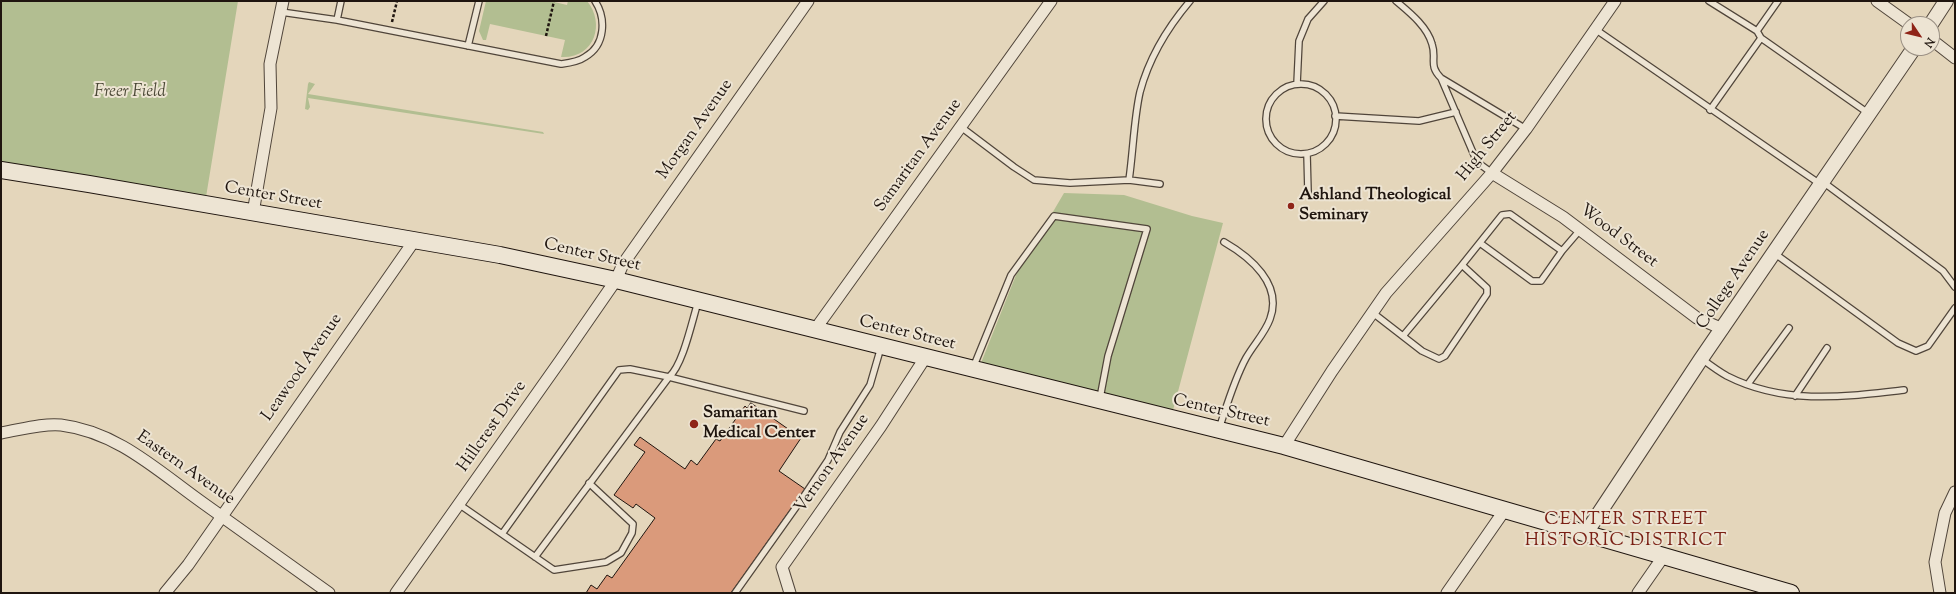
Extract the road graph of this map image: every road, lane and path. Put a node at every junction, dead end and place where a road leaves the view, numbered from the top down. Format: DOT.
graph roads {
  1 [pos="341,1"];
  2 [pos="397,1"];
  3 [pos="479,1"];
  4 [pos="554,1"];
  5 [pos="595,1"];
  6 [pos="808,1"];
  7 [pos="1051,1"];
  8 [pos="1190,1"];
  9 [pos="1324,1"];
  10 [pos="1396,1"];
  11 [pos="1615,1"];
  12 [pos="1709,1"];
  13 [pos="1778,1"];
  14 [pos="1877,1"];
  15 [pos="1946,1"];
  16 [pos="282,6"];
  17 [pos="1936,16"];
  18 [pos="1900,18"];
  19 [pos="337,20"];
  20 [pos="1595,29"];
  21 [pos="390,31"];
  22 [pos="1757,31"];
  23 [pos="546,36"];
  24 [pos="1761,38"];
  25 [pos="468,46"];
  26 [pos="1940,46"];
  27 [pos="1908,56"];
  28 [pos="1955,58"];
  29 [pos="1442,78"];
  30 [pos="1297,84"];
  31 [pos="1710,110"];
  32 [pos="1456,112"];
  33 [pos="1868,113"];
  34 [pos="1335,116"];
  35 [pos="961,127"];
  36 [pos="1526,129"];
  37 [pos="1307,154"];
  38 [pos="1,170"];
  39 [pos="1492,173"];
  40 [pos="1129,180"];
  41 [pos="1821,183"];
  42 [pos="1160,184"];
  43 [pos="1308,192"];
  44 [pos="252,213"];
  45 [pos="1580,230"];
  46 [pos="414,241"];
  47 [pos="1224,242"];
  48 [pos="1480,243"];
  49 [pos="1562,251"];
  50 [pos="1774,253"];
  51 [pos="1462,265"];
  52 [pos="616,280"];
  53 [pos="1955,288"];
  54 [pos="698,301"];
  55 [pos="1955,308"];
  56 [pos="1373,313"];
  57 [pos="1789,328"];
  58 [pos="1723,329"];
  59 [pos="814,331"];
  60 [pos="1403,336"];
  61 [pos="881,347"];
  62 [pos="1827,348"];
  63 [pos="925,358"];
  64 [pos="1701,359"];
  65 [pos="972,370"];
  66 [pos="669,377"];
  67 [pos="1748,384"];
  68 [pos="1904,390"];
  69 [pos="1795,396"];
  70 [pos="1099,401"];
  71 [pos="804,411"];
  72 [pos="1219,431"];
  73 [pos="1,433"];
  74 [pos="1284,446"];
  75 [pos="589,483"];
  76 [pos="1955,492"];
  77 [pos="460,505"];
  78 [pos="1504,511"];
  79 [pos="221,515"];
  80 [pos="1586,533"];
  81 [pos="502,534"];
  82 [pos="535,557"];
  83 [pos="1662,557"];
  84 [pos="165,593"];
  85 [pos="329,593"];
  86 [pos="396,593"];
  87 [pos="735,593"];
  88 [pos="790,593"];
  89 [pos="1447,593"];
  90 [pos="1638,593"];
  91 [pos="1791,593"];
  92 [pos="1940,593"];
  1 -- 19 [label="lane"];
  2 -- 21 [label="path"];
  3 -- 25 [label="lane"];
  4 -- 23 [label="path"];
  5 -- 25 [label="lane"];
  6 -- 52 [label="street, Morgan Avenue"];
  7 -- 35 [label="street, Samaritan Avenue"];
  8 -- 40 [label="lane"];
  9 -- 30 [label="lane"];
  10 -- 29 [label="lane"];
  11 -- 20 [label="street, High Street"];
  12 -- 22 [label="lane"];
  13 -- 22 [label="lane"];
  14 -- 18 [label="street"];
  15 -- 17 [label="street"];
  16 -- 19 [label="lane"];
  16 -- 44 [label="street"];
  19 -- 21 [label="lane"];
  20 -- 31 [label="lane"];
  20 -- 36 [label="street, High Street"];
  21 -- 25 [label="lane"];
  22 -- 24 [label="lane"];
  24 -- 31 [label="lane"];
  24 -- 33 [label="lane"];
  26 -- 28 [label="street"];
  27 -- 33 [label="street, College Avenue"];
  29 -- 32 [label="lane"];
  29 -- 36 [label="lane"];
  30 -- 34 [label="lane"];
  30 -- 37 [label="lane"];
  31 -- 41 [label="lane"];
  32 -- 34 [label="lane"];
  32 -- 39 [label="lane"];
  33 -- 41 [label="street, College Avenue"];
  34 -- 37 [label="lane"];
  35 -- 40 [label="lane"];
  35 -- 59 [label="street, Samaritan Avenue"];
  36 -- 39 [label="street, High Street"];
  37 -- 43 [label="lane"];
  38 -- 44 [label="main road, Center Street"];
  39 -- 45 [label="street, Wood Street"];
  39 -- 56 [label="street, High Street"];
  40 -- 42 [label="lane"];
  41 -- 50 [label="street, College Avenue"];
  41 -- 53 [label="lane"];
  44 -- 46 [label="main road, Center Street"];
  45 -- 49 [label="lane"];
  45 -- 58 [label="street, Wood Street"];
  46 -- 52 [label="main road, Center Street"];
  46 -- 79 [label="street, Leawood Avenue"];
  47 -- 72 [label="lane"];
  48 -- 49 [label="lane"];
  48 -- 49 [label="lane"];
  48 -- 51 [label="lane"];
  50 -- 55 [label="lane"];
  50 -- 58 [label="street, College Avenue"];
  51 -- 60 [label="lane"];
  51 -- 60 [label="lane"];
  52 -- 54 [label="main road, Center Street"];
  52 -- 77 [label="street, Hillcrest Drive"];
  54 -- 59 [label="main road, Center Street"];
  54 -- 66 [label="lane"];
  56 -- 60 [label="lane"];
  56 -- 74 [label="street, High Street"];
  57 -- 67 [label="lane"];
  58 -- 64 [label="street, College Avenue"];
  59 -- 61 [label="main road, Center Street"];
  61 -- 63 [label="main road, Center Street"];
  61 -- 87 [label="lane"];
  62 -- 69 [label="lane"];
  63 -- 65 [label="main road, Center Street"];
  63 -- 88 [label="street, Vernon Avenue"];
  64 -- 67 [label="lane"];
  64 -- 80 [label="street, College Avenue"];
  65 -- 70 [label="main road, Center Street"];
  65 -- 70 [label="lane"];
  66 -- 71 [label="lane"];
  66 -- 75 [label="lane"];
  66 -- 81 [label="lane"];
  67 -- 69 [label="lane"];
  68 -- 69 [label="lane"];
  70 -- 72 [label="main road, Center Street"];
  72 -- 74 [label="main road, Center Street"];
  73 -- 79 [label="street, Eastern Avenue"];
  74 -- 78 [label="main road, Center Street"];
  75 -- 82 [label="lane"];
  75 -- 82 [label="lane"];
  76 -- 92 [label="street"];
  77 -- 81 [label="lane"];
  77 -- 86 [label="street, Hillcrest Drive"];
  78 -- 80 [label="main road, Center Street"];
  78 -- 89 [label="street"];
  79 -- 84 [label="street, Leawood Avenue"];
  79 -- 85 [label="street, Eastern Avenue"];
  80 -- 83 [label="main road, Center Street"];
  81 -- 82 [label="lane"];
  83 -- 90 [label="street"];
  83 -- 91 [label="main road, Center Street"];
}
